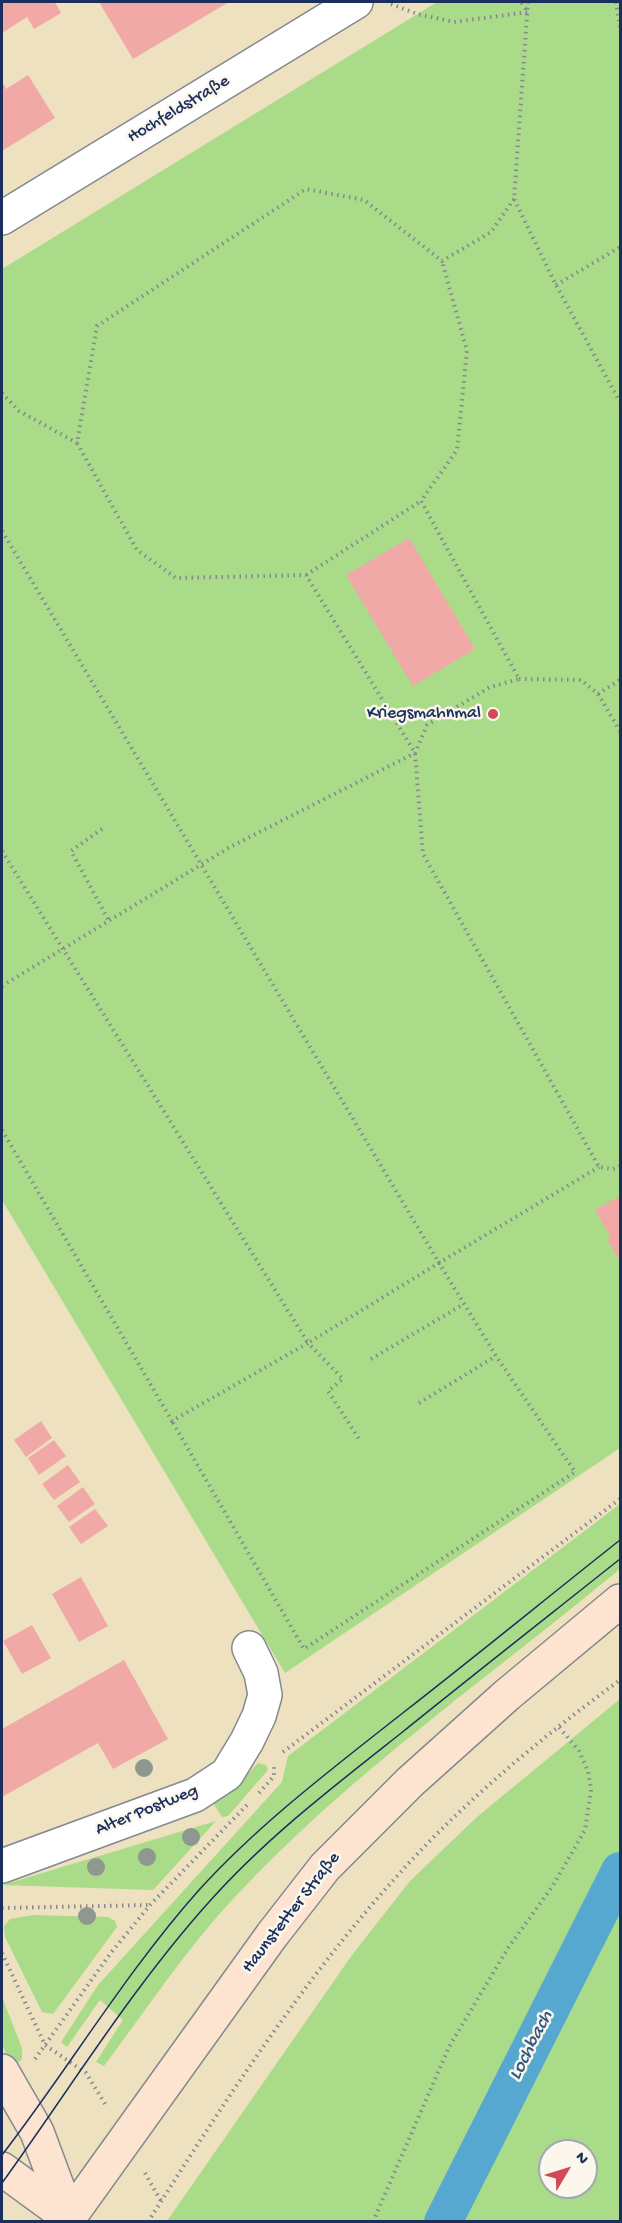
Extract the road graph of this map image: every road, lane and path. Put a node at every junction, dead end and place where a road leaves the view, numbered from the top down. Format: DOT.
graph roads {
  1 [pos="356,2"];
  2 [pos="385,2"];
  3 [pos="521,2"];
  4 [pos="528,2"];
  5 [pos="616,2"];
  6 [pos="528,12"];
  7 [pos="621,27"];
  8 [pos="514,199"];
  9 [pos="2,218"];
  10 [pos="621,248"];
  11 [pos="442,261"];
  12 [pos="556,285"];
  13 [pos="2,393"];
  14 [pos="621,402"];
  15 [pos="77,443"];
  16 [pos="421,501"];
  17 [pos="2,533"];
  18 [pos="306,575"];
  19 [pos="519,679"];
  20 [pos="621,680"];
  21 [pos="598,694"];
  22 [pos="621,731"];
  23 [pos="415,753"];
  24 [pos="102,830"];
  25 [pos="2,851"];
  26 [pos="202,864"];
  27 [pos="110,921"];
  28 [pos="63,949"];
  29 [pos="2,986"];
  30 [pos="2,1130"];
  31 [pos="621,1166"];
  32 [pos="599,1167"];
  33 [pos="439,1263"];
  34 [pos="464,1304"];
  35 [pos="308,1343"];
  36 [pos="496,1356"];
  37 [pos="371,1359"];
  38 [pos="418,1403"];
  39 [pos="172,1420"];
  40 [pos="359,1439"];
  41 [pos="621,1498"];
  42 [pos="621,1601"];
  43 [pos="249,1648"];
  44 [pos="621,1680"];
  45 [pos="559,1727"];
  46 [pos="257,1795"];
  47 [pos="249,1804"];
  48 [pos="2,1866"];
  49 [pos="150,1905"];
  50 [pos="2,1908"];
  51 [pos="2,1953"];
  52 [pos="45,2044"];
  53 [pos="2,2071"];
  54 [pos="125,2137"];
  55 [pos="2,2169"];
  56 [pos="161,2201"];
  57 [pos="69,2220"];
  58 [pos="148,2222"];
  59 [pos="373,2222"];
  1 -- 9 [label="street, Hochfeldstraße"];
  2 -- 6 [label="path"];
  3 -- 6 [label="path"];
  4 -- 6 [label="path"];
  5 -- 7 [label="path"];
  6 -- 8 [label="path"];
  8 -- 11 [label="path"];
  8 -- 12 [label="path"];
  10 -- 12 [label="path"];
  11 -- 15 [label="path"];
  11 -- 16 [label="path"];
  12 -- 14 [label="path"];
  13 -- 15 [label="path"];
  15 -- 18 [label="path"];
  16 -- 18 [label="path"];
  16 -- 19 [label="path"];
  17 -- 26 [label="path"];
  18 -- 23 [label="path"];
  19 -- 21 [label="path"];
  19 -- 23 [label="path"];
  20 -- 21 [label="path"];
  21 -- 22 [label="path"];
  23 -- 26 [label="path"];
  23 -- 32 [label="path"];
  24 -- 27 [label="path"];
  25 -- 28 [label="path"];
  26 -- 27 [label="path"];
  26 -- 33 [label="path"];
  27 -- 28 [label="path"];
  28 -- 29 [label="path"];
  28 -- 35 [label="path"];
  30 -- 39 [label="path"];
  31 -- 32 [label="path"];
  32 -- 33 [label="path"];
  33 -- 34 [label="path"];
  33 -- 35 [label="path"];
  34 -- 36 [label="path"];
  34 -- 37 [label="path"];
  35 -- 39 [label="path"];
  35 -- 40 [label="path"];
  36 -- 38 [label="path"];
  36 -- 39 [label="path"];
  41 -- 46 [label="path"];
  42 -- 54 [label="main road, Haunstetter Straße"];
  43 -- 48 [label="street, Alter Postweg"];
  44 -- 45 [label="path"];
  45 -- 56 [label="path"];
  45 -- 59 [label="path"];
  47 -- 49 [label="path"];
  49 -- 50 [label="path"];
  49 -- 52 [label="path"];
  51 -- 52 [label="path"];
  52 -- 54 [label="path"];
  53 -- 57 [label="main road"];
  54 -- 56 [label="path"];
  54 -- 57 [label="main road, Haunstetter Straße"];
  55 -- 57 [label="main road"];
  56 -- 58 [label="path"];
}
